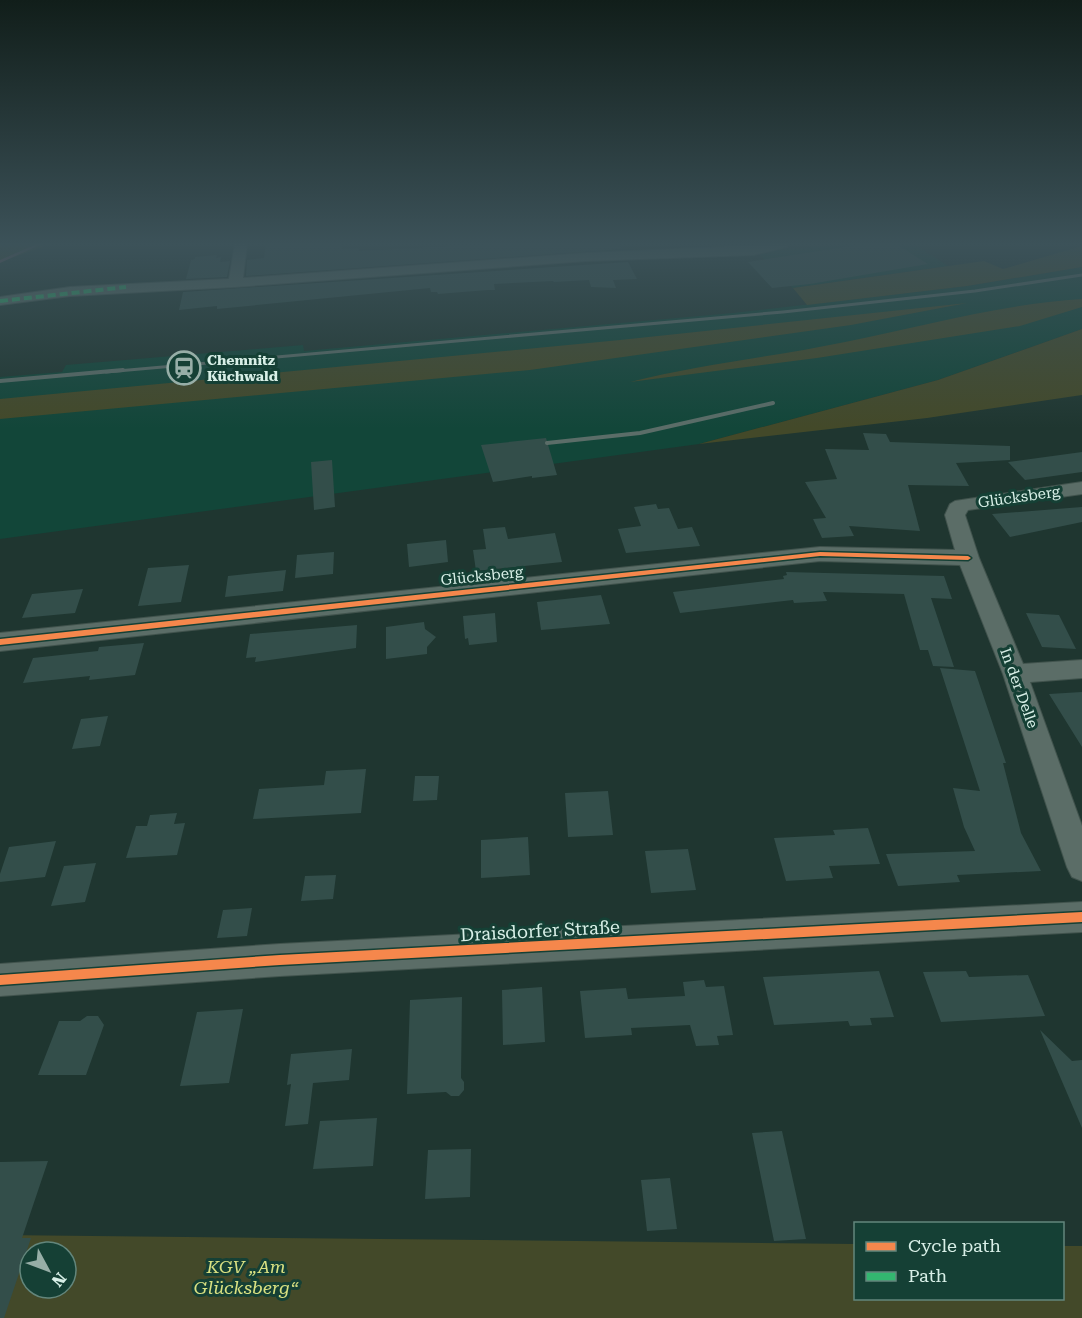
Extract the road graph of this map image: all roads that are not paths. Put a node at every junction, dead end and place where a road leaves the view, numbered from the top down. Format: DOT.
graph roads {
  1 [pos="1082,488"];
  2 [pos="957,509"];
  3 [pos="968,558"];
  4 [pos="0,642"];
  5 [pos="1082,669"];
  6 [pos="1015,674"];
  7 [pos="1082,867"];
  8 [pos="1082,918"];
  9 [pos="0,980"];
  1 -- 2 [label="street, Glücksberg"];
  2 -- 3 [label="street, In der Delle"];
  3 -- 4 [label="street, Glücksberg"];
  3 -- 6 [label="street, In der Delle"];
  5 -- 6 [label="street"];
  6 -- 7 [label="street, In der Delle"];
  8 -- 9 [label="street, Draisdorfer Straße"];
}
